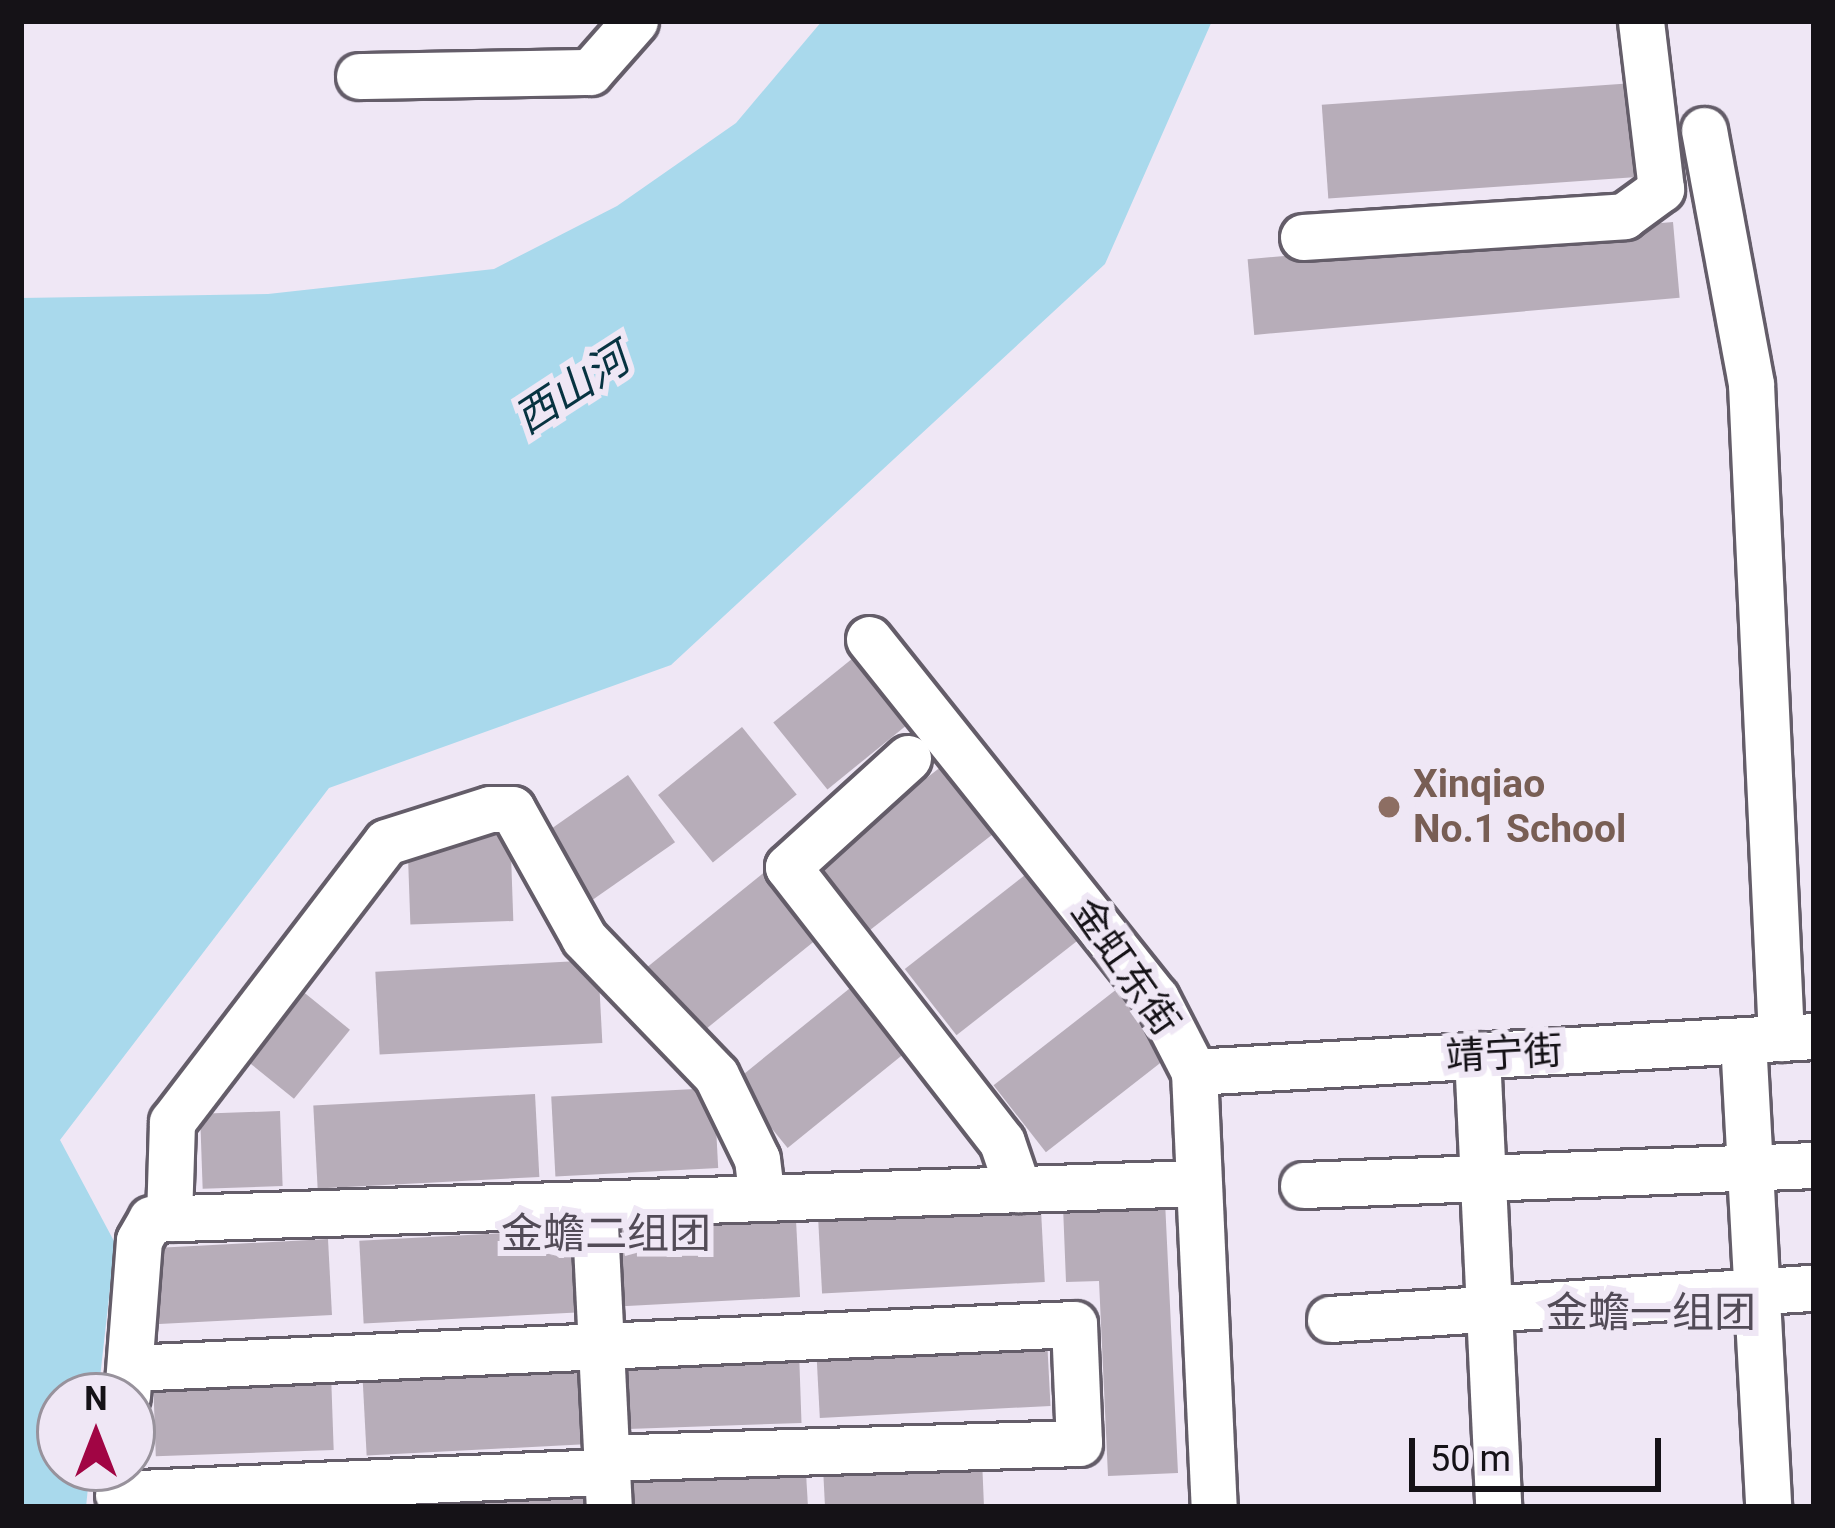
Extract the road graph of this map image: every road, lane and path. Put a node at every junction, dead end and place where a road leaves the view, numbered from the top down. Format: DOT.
graph roads {
  1 [pos="634,21"];
  2 [pos="1641,21"];
  3 [pos="359,76"];
  4 [pos="1704,130"];
  5 [pos="1303,237"];
  6 [pos="869,639"];
  7 [pos="908,758"];
  8 [pos="1779,1038"];
  9 [pos="1477,1055"];
  10 [pos="1193,1072"];
  11 [pos="1814,1165"];
  12 [pos="1750,1168"];
  13 [pos="1480,1178"];
  14 [pos="1198,1183"];
  15 [pos="1303,1185"];
  16 [pos="1018,1189"];
  17 [pos="762,1198"];
  18 [pos="594,1204"];
  19 [pos="169,1218"];
  20 [pos="1814,1288"];
  21 [pos="1756,1292"];
  22 [pos="1487,1310"];
  23 [pos="1330,1319"];
  24 [pos="601,1345"];
  25 [pos="129,1372"];
  26 [pos="156,1380"];
  27 [pos="608,1479"];
  28 [pos="156,1489"];
  29 [pos="1214,1507"];
  30 [pos="1498,1507"];
  31 [pos="1768,1507"];
  1 -- 3 [label="street"];
  2 -- 5 [label="street"];
  4 -- 8 [label="street"];
  6 -- 10 [label="street, 金虹东街"];
  7 -- 16 [label="street"];
  8 -- 9 [label="street, 靖宁街"];
  8 -- 12 [label="street"];
  9 -- 10 [label="street, 靖宁街"];
  9 -- 13 [label="street"];
  10 -- 14 [label="street, 金虹东街"];
  11 -- 12 [label="street"];
  12 -- 13 [label="street"];
  12 -- 21 [label="street"];
  13 -- 15 [label="street"];
  13 -- 22 [label="street"];
  14 -- 16 [label="street"];
  14 -- 29 [label="street, 金虹东街"];
  16 -- 17 [label="street"];
  17 -- 18 [label="street"];
  17 -- 19 [label="street"];
  18 -- 19 [label="street"];
  18 -- 24 [label="street"];
  19 -- 25 [label="street"];
  20 -- 21 [label="street"];
  21 -- 22 [label="street"];
  21 -- 31 [label="street"];
  22 -- 23 [label="street"];
  22 -- 30 [label="street"];
  24 -- 26 [label="street"];
  24 -- 27 [label="street"];
  24 -- 27 [label="street"];
  27 -- 28 [label="street"];
}
